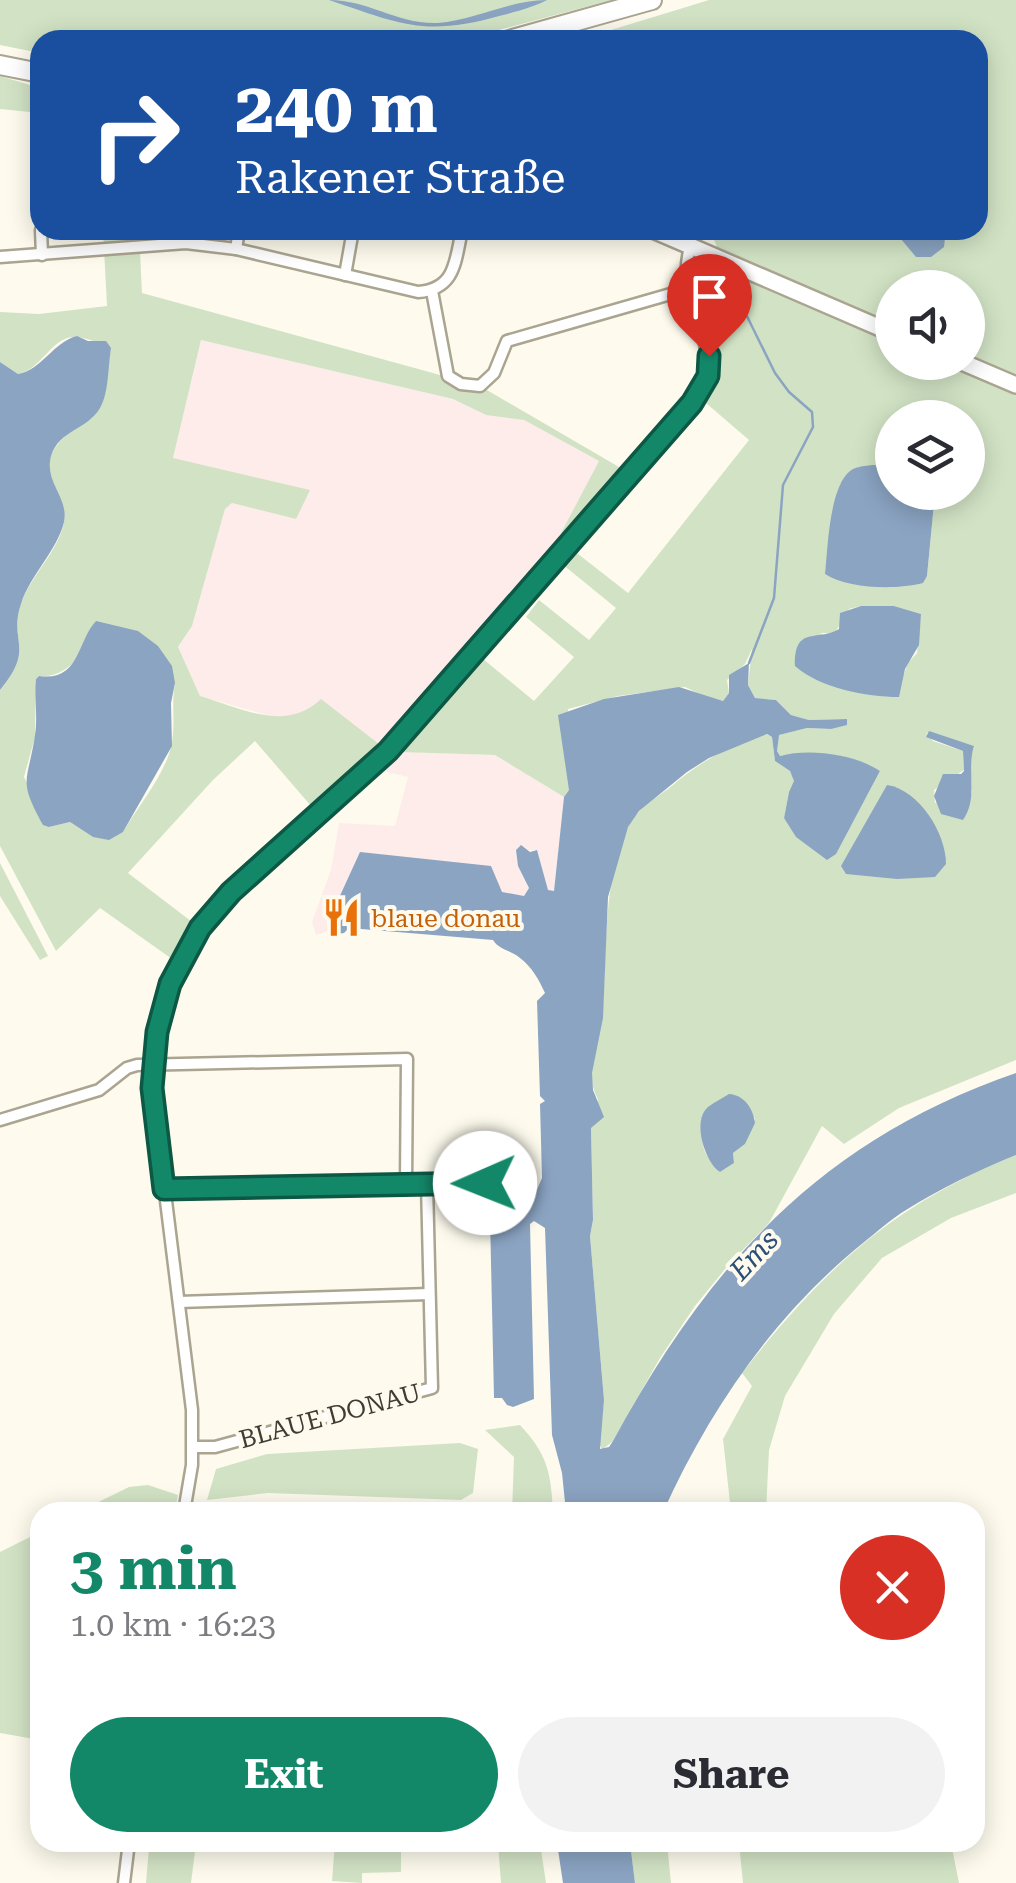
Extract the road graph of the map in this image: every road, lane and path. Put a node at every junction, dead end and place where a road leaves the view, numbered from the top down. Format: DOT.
graph roads {
  1 [pos="652,0"];
  2 [pos="545,30"];
  3 [pos="0,64"];
  4 [pos="30,71"];
  5 [pos="41,240"];
  6 [pos="140,240"];
  7 [pos="237,240"];
  8 [pos="351,240"];
  9 [pos="459,240"];
  10 [pos="674,240"];
  11 [pos="140,246"];
  12 [pos="690,248"];
  13 [pos="236,249"];
  14 [pos="42,255"];
  15 [pos="0,257"];
  16 [pos="345,275"];
  17 [pos="688,289"];
  18 [pos="432,291"];
  19 [pos="875,326"];
  20 [pos="985,372"];
  21 [pos="1016,385"];
  22 [pos="153,1062"];
  23 [pos="0,1120"];
  24 [pos="485,1183"];
  25 [pos="406,1184"];
  26 [pos="427,1184"];
  27 [pos="164,1189"];
  28 [pos="429,1294"];
  29 [pos="178,1302"];
  30 [pos="193,1447"];
  31 [pos="185,1502"];
  32 [pos="128,1852"];
  33 [pos="124,1883"];
  1 -- 2 [label="main road"];
  3 -- 4 [label="main road"];
  5 -- 14 [label="street"];
  6 -- 11 [label="street"];
  7 -- 13 [label="street"];
  8 -- 16 [label="street"];
  9 -- 18 [label="street"];
  10 -- 12 [label="street"];
  11 -- 13 [label="street"];
  11 -- 14 [label="street"];
  12 -- 17 [label="street"];
  12 -- 19 [label="street"];
  13 -- 16 [label="street"];
  14 -- 15 [label="street"];
  16 -- 18 [label="street"];
  17 -- 18 [label="street"];
  17 -- 22 [label="street"];
  20 -- 21 [label="street"];
  22 -- 23 [label="street"];
  22 -- 25 [label="street"];
  22 -- 27 [label="street"];
  24 -- 26 [label="street"];
  25 -- 26 [label="street"];
  25 -- 27 [label="street"];
  26 -- 28 [label="street, BLAUE DONAU"];
  27 -- 29 [label="street"];
  28 -- 29 [label="street"];
  28 -- 30 [label="street, BLAUE DONAU"];
  29 -- 30 [label="street"];
  30 -- 31 [label="street"];
  32 -- 33 [label="street"];
}
